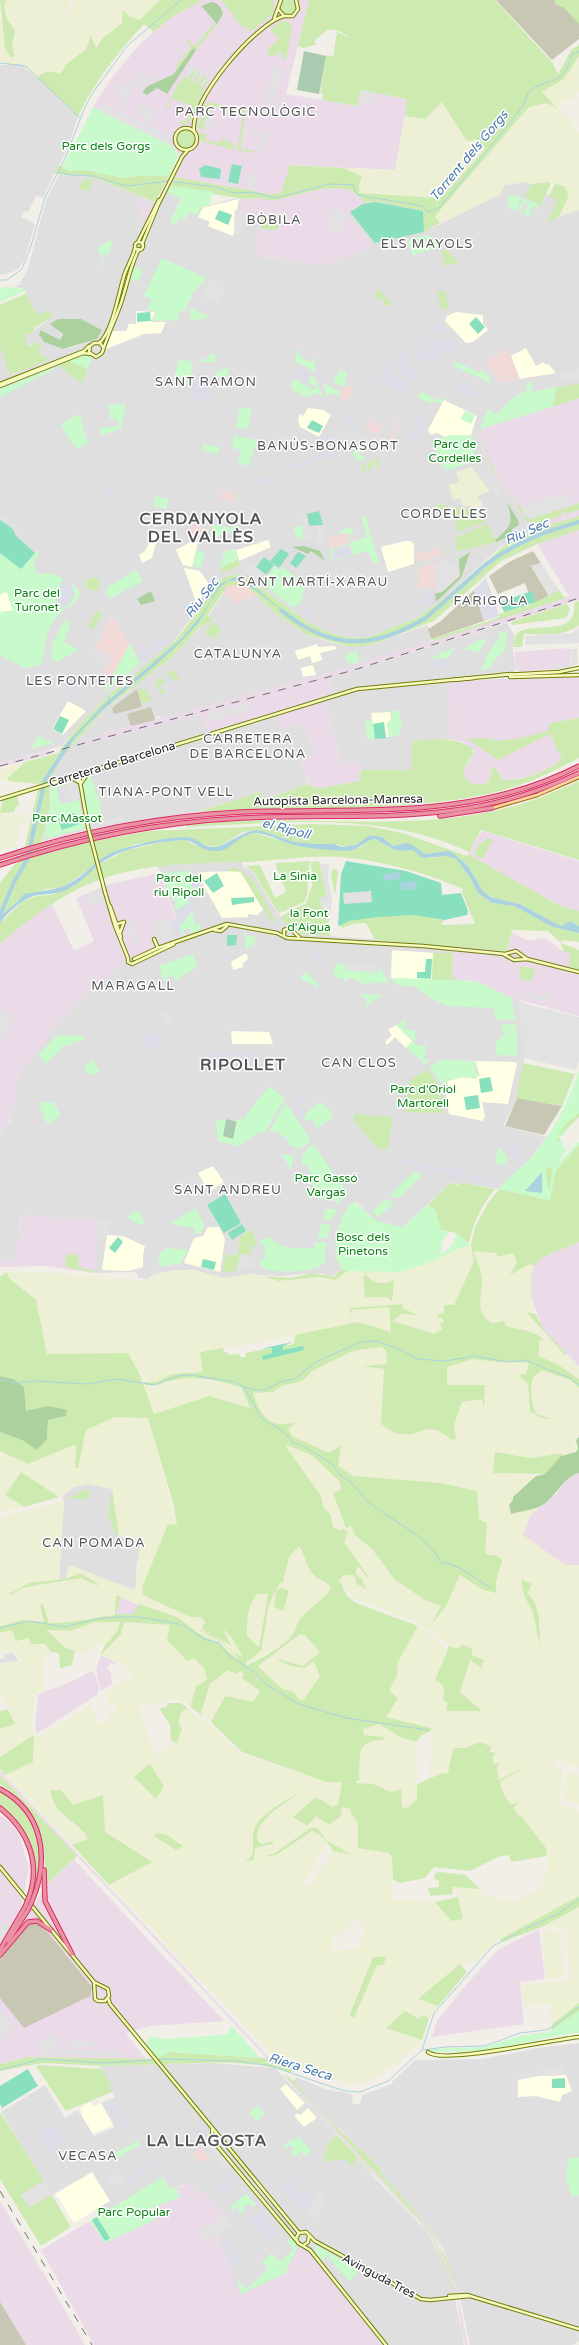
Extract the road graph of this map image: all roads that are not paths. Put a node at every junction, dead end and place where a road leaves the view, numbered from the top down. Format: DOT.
graph roads {
  1 [pos="281,0"];
  2 [pos="298,2"];
  3 [pos="278,10"];
  4 [pos="284,16"];
  5 [pos="274,20"];
  6 [pos="195,120"];
  7 [pos="188,128"];
  8 [pos="194,131"];
  9 [pos="181,149"];
  10 [pos="188,150"];
  11 [pos="182,157"];
  12 [pos="167,190"];
  13 [pos="138,242"];
  14 [pos="142,244"];
  15 [pos="136,248"];
  16 [pos="139,250"];
  17 [pos="121,305"];
  18 [pos="113,316"];
  19 [pos="112,325"];
  20 [pos="99,343"];
  21 [pos="90,346"];
  22 [pos="103,348"];
  23 [pos="90,354"];
  24 [pos="0,385"];
  25 [pos="578,668"];
  26 [pos="512,674"];
  27 [pos="579,675"];
  28 [pos="495,677"];
  29 [pos="449,681"];
  30 [pos="579,766"];
  31 [pos="93,770"];
  32 [pos="579,773"];
  33 [pos="79,775"];
  34 [pos="579,777"];
  35 [pos="61,779"];
  36 [pos="80,784"];
  37 [pos="0,798"];
  38 [pos="492,808"];
  39 [pos="393,817"];
  40 [pos="1,858"];
  41 [pos="0,865"];
  42 [pos="107,898"];
  43 [pos="111,915"];
  44 [pos="115,919"];
  45 [pos="120,922"];
  46 [pos="124,922"];
  47 [pos="117,924"];
  48 [pos="284,931"];
  49 [pos="294,932"];
  50 [pos="278,933"];
  51 [pos="119,934"];
  52 [pos="284,936"];
  53 [pos="292,938"];
  54 [pos="301,938"];
  55 [pos="178,942"];
  56 [pos="157,946"];
  57 [pos="167,946"];
  58 [pos="501,953"];
  59 [pos="511,953"];
  60 [pos="148,955"];
  61 [pos="520,955"];
  62 [pos="128,958"];
  63 [pos="511,958"];
  64 [pos="527,959"];
  65 [pos="518,960"];
  66 [pos="134,961"];
  67 [pos="579,972"];
  68 [pos="0,1788"];
  69 [pos="1,1809"];
  70 [pos="43,1855"];
  71 [pos="0,1867"];
  72 [pos="27,1908"];
  73 [pos="51,1930"];
  74 [pos="0,1950"];
  75 [pos="72,1954"];
  76 [pos="0,1955"];
  77 [pos="94,1982"];
  78 [pos="99,1985"];
  79 [pos="94,1989"];
  80 [pos="108,1998"];
  81 [pos="104,2001"];
  82 [pos="110,2004"];
  83 [pos="579,2037"];
  84 [pos="428,2052"];
  85 [pos="211,2127"];
  86 [pos="213,2134"];
  87 [pos="218,2134"];
  88 [pos="213,2139"];
  89 [pos="299,2233"];
  90 [pos="309,2235"];
  91 [pos="296,2240"];
  92 [pos="308,2242"];
  93 [pos="315,2242"];
  94 [pos="303,2245"];
  95 [pos="310,2250"];
  96 [pos="579,2329"];
  97 [pos="387,2345"];
  1 -- 3 [label="main road"];
  2 -- 4 [label="main road"];
  3 -- 4 [label="main road"];
  3 -- 5 [label="main road"];
  4 -- 5 [label="main road"];
  5 -- 6 [label="main road"];
  6 -- 7 [label="main road"];
  6 -- 8 [label="main road"];
  7 -- 8 [label="main road"];
  7 -- 9 [label="main road"];
  8 -- 10 [label="main road"];
  9 -- 10 [label="main road"];
  9 -- 11 [label="main road"];
  10 -- 11 [label="main road"];
  11 -- 12 [label="main road"];
  12 -- 13 [label="main road"];
  12 -- 14 [label="main road"];
  13 -- 14 [label="main road"];
  13 -- 15 [label="main road"];
  14 -- 16 [label="main road"];
  15 -- 16 [label="main road"];
  15 -- 18 [label="main road"];
  16 -- 17 [label="main road"];
  17 -- 18 [label="main road"];
  17 -- 19 [label="main road"];
  18 -- 19 [label="main road"];
  18 -- 20 [label="main road"];
  19 -- 22 [label="main road"];
  20 -- 21 [label="main road"];
  20 -- 22 [label="main road"];
  21 -- 23 [label="main road"];
  21 -- 24 [label="main road"];
  22 -- 23 [label="main road"];
  23 -- 24 [label="main road"];
  25 -- 26 [label="main road, Carretera de Barcelona"];
  26 -- 28 [label="main road, Carretera de Barcelona"];
  26 -- 29 [label="main road, Carretera de Barcelona"];
  27 -- 28 [label="main road, Carretera de Barcelona"];
  28 -- 29 [label="main road, Carretera de Barcelona"];
  29 -- 31 [label="main road, Carretera de Barcelona"];
  30 -- 40 [label="highway, Autopista Barcelona-Manresa"];
  31 -- 33 [label="main road, Carretera de Barcelona"];
  31 -- 36 [label="main road"];
  32 -- 39 [label="highway, Autopista Barcelona-Manresa"];
  33 -- 35 [label="main road, Carretera de Barcelona"];
  33 -- 36 [label="main road"];
  34 -- 38 [label="main road"];
  35 -- 36 [label="main road"];
  35 -- 37 [label="main road, Carretera de Barcelona"];
  36 -- 42 [label="main road, bridge"];
  38 -- 39 [label="highway"];
  39 -- 41 [label="highway, Autopista Barcelona-Manresa"];
  42 -- 43 [label="main road"];
  42 -- 44 [label="main road"];
  43 -- 47 [label="main road"];
  43 -- 51 [label="main road"];
  44 -- 45 [label="main road"];
  44 -- 47 [label="main road"];
  45 -- 46 [label="main road"];
  45 -- 47 [label="main road"];
  46 -- 47 [label="main road"];
  46 -- 51 [label="main road"];
  47 -- 51 [label="main road"];
  48 -- 49 [label="main road"];
  48 -- 50 [label="main road"];
  48 -- 52 [label="main road"];
  49 -- 53 [label="main road"];
  49 -- 54 [label="main road"];
  50 -- 52 [label="main road"];
  50 -- 55 [label="main road"];
  51 -- 62 [label="main road"];
  52 -- 53 [label="main road"];
  53 -- 54 [label="main road"];
  54 -- 58 [label="main road"];
  55 -- 56 [label="main road"];
  55 -- 57 [label="main road"];
  56 -- 57 [label="main road"];
  56 -- 60 [label="main road"];
  56 -- 66 [label="main road"];
  57 -- 60 [label="main road"];
  58 -- 59 [label="main road"];
  58 -- 63 [label="main road"];
  59 -- 61 [label="main road"];
  59 -- 63 [label="main road"];
  60 -- 66 [label="main road"];
  61 -- 64 [label="main road"];
  61 -- 65 [label="main road"];
  62 -- 66 [label="main road"];
  62 -- 66 [label="main road"];
  63 -- 65 [label="main road"];
  64 -- 65 [label="main road"];
  64 -- 67 [label="main road"];
  68 -- 70 [label="highway"];
  69 -- 72 [label="highway, bridge"];
  70 -- 72 [label="highway, bridge"];
  70 -- 75 [label="highway"];
  71 -- 73 [label="main road"];
  72 -- 74 [label="highway"];
  72 -- 76 [label="highway"];
  73 -- 75 [label="main road"];
  73 -- 76 [label="highway"];
  75 -- 77 [label="main road"];
  77 -- 78 [label="main road"];
  77 -- 79 [label="main road"];
  78 -- 79 [label="main road"];
  78 -- 80 [label="main road"];
  79 -- 81 [label="main road"];
  80 -- 81 [label="main road"];
  80 -- 82 [label="main road"];
  81 -- 82 [label="main road"];
  82 -- 85 [label="main road"];
  83 -- 84 [label="main road"];
  85 -- 86 [label="main road"];
  85 -- 87 [label="main road"];
  86 -- 87 [label="main road"];
  86 -- 88 [label="main road"];
  87 -- 88 [label="main road"];
  87 -- 89 [label="main road"];
  88 -- 91 [label="main road"];
  89 -- 90 [label="main road"];
  89 -- 91 [label="main road"];
  90 -- 92 [label="main road"];
  90 -- 93 [label="main road, Avinguda Tres"];
  91 -- 94 [label="main road"];
  92 -- 93 [label="main road, Avinguda Tres"];
  92 -- 94 [label="main road"];
  92 -- 95 [label="main road"];
  93 -- 96 [label="main road, Avinguda Tres"];
  94 -- 95 [label="main road"];
  95 -- 97 [label="main road"];
}
